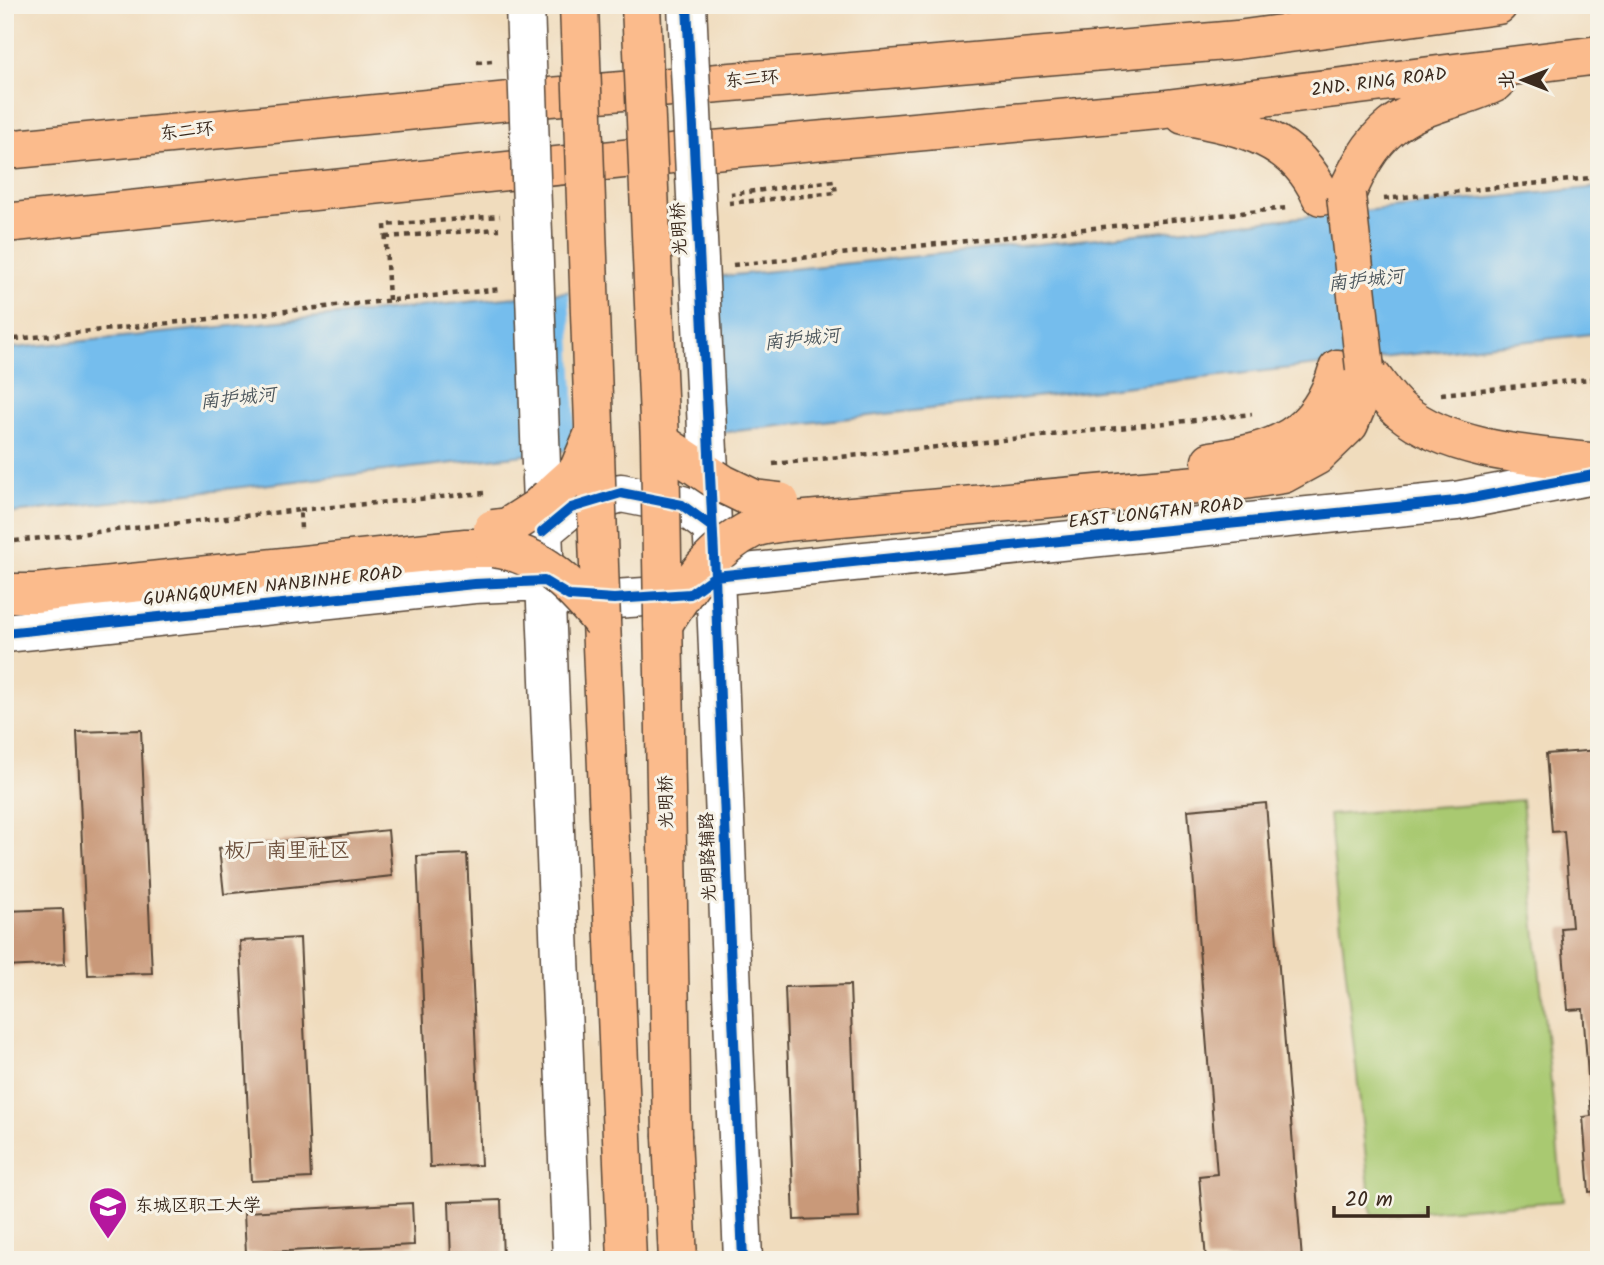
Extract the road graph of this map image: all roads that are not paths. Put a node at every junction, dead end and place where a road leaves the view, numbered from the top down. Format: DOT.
graph roads {
  1 [pos="525,5"];
  2 [pos="579,5"];
  3 [pos="641,5"];
  4 [pos="687,5"];
  5 [pos="1295,5"];
  6 [pos="1498,5"];
  7 [pos="1237,40"];
  8 [pos="1599,55"];
  9 [pos="1530,64"];
  10 [pos="1158,110"];
  11 [pos="5,150"];
  12 [pos="1334,200"];
  13 [pos="16,227"];
  14 [pos="1351,369"];
  15 [pos="594,433"];
  16 [pos="660,442"];
  17 [pos="708,452"];
  18 [pos="1599,463"];
  19 [pos="1599,474"];
  20 [pos="782,512"];
  21 [pos="491,524"];
  22 [pos="712,527"];
  23 [pos="542,532"];
  24 [pos="5,572"];
  25 [pos="715,576"];
  26 [pos="544,581"];
  27 [pos="5,593"];
  28 [pos="601,621"];
  29 [pos="663,624"];
  30 [pos="5,633"];
  31 [pos="572,1260"];
  32 [pos="626,1260"];
  33 [pos="678,1260"];
  34 [pos="743,1260"];
  1 -- 23 [label="street, bridge"];
  2 -- 15 [label="main road, bridge"];
  3 -- 16 [label="main road, 光明桥, bridge"];
  4 -- 17 [label="street, 光明桥, bridge"];
  5 -- 7 [label="main road"];
  6 -- 7 [label="main road, 东二环"];
  7 -- 11 [label="main road, 东二环"];
  8 -- 9 [label="main road, 2ND. RING ROAD"];
  9 -- 10 [label="main road, 2ND. RING ROAD"];
  9 -- 12 [label="main road"];
  10 -- 12 [label="main road"];
  10 -- 13 [label="main road"];
  12 -- 14 [label="main road, bridge"];
  14 -- 18 [label="main road"];
  14 -- 20 [label="main road"];
  15 -- 21 [label="main road, bridge"];
  15 -- 28 [label="main road, bridge"];
  16 -- 20 [label="main road, bridge"];
  16 -- 29 [label="main road, 光明桥, bridge"];
  17 -- 22 [label="street, 光明路辅路"];
  19 -- 25 [label="street, EAST LONGTAN ROAD"];
  20 -- 29 [label="main road, bridge"];
  21 -- 24 [label="main road"];
  21 -- 27 [label="main road"];
  21 -- 28 [label="main road, bridge"];
  22 -- 23 [label="street"];
  22 -- 25 [label="street, 光明路辅路"];
  23 -- 26 [label="street"];
  25 -- 26 [label="street"];
  25 -- 34 [label="street, 光明路辅路"];
  26 -- 30 [label="street, GUANGQUMEN NANBINHE ROAD"];
  26 -- 31 [label="street"];
  28 -- 32 [label="main road"];
  29 -- 33 [label="main road, 光明桥, bridge"];
}
